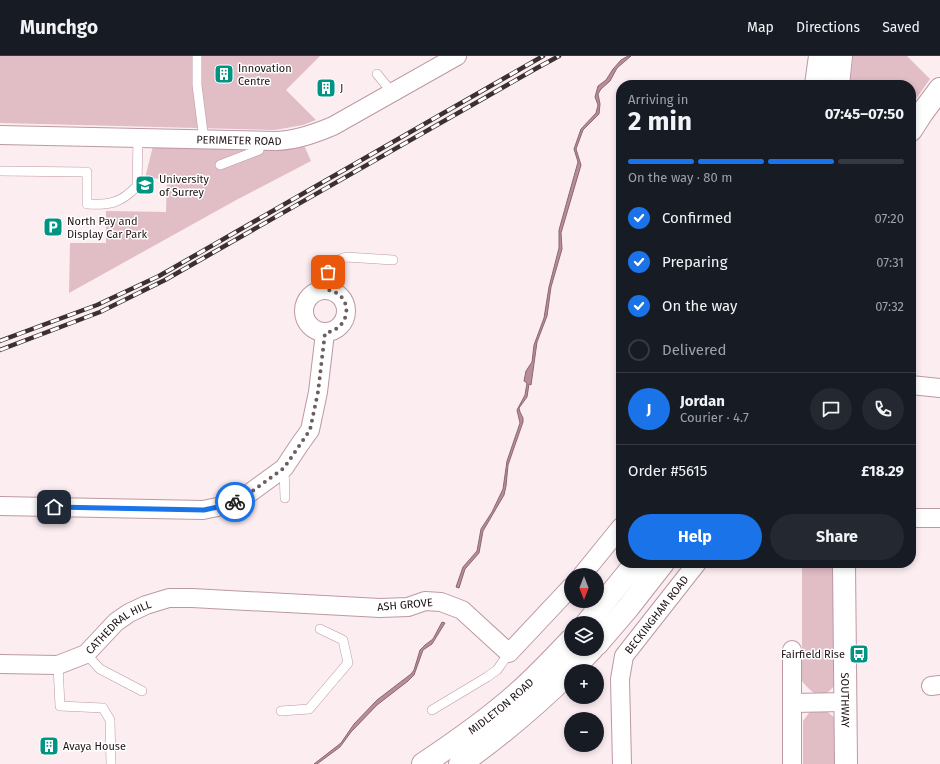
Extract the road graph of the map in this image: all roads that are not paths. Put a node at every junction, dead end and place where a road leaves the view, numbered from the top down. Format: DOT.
graph roads {
  1 [pos="197,56"];
  2 [pos="457,56"];
  3 [pos="820,56"];
  4 [pos="841,56"];
  5 [pos="377,74"];
  6 [pos="817,80"];
  7 [pos="839,80"];
  8 [pos="940,88"];
  9 [pos="391,94"];
  10 [pos="916,122"];
  11 [pos="0,135"];
  12 [pos="138,139"];
  13 [pos="204,140"];
  14 [pos="259,141"];
  15 [pos="220,165"];
  16 [pos="0,171"];
  17 [pos="393,260"];
  18 [pos="328,290"];
  19 [pos="325,333"];
  20 [pos="916,386"];
  21 [pos="940,388"];
  22 [pos="284,468"];
  23 [pos="285,498"];
  24 [pos="0,506"];
  25 [pos="916,518"];
  26 [pos="940,518"];
  27 [pos="616,533"];
  28 [pos="588,568"];
  29 [pos="632,568"];
  30 [pos="659,568"];
  31 [pos="693,568"];
  32 [pos="844,568"];
  33 [pos="564,594"];
  34 [pos="192,598"];
  35 [pos="593,616"];
  36 [pos="320,630"];
  37 [pos="604,636"];
  38 [pos="564,647"];
  39 [pos="792,650"];
  40 [pos="509,653"];
  41 [pos="86,654"];
  42 [pos="585,656"];
  43 [pos="0,664"];
  44 [pos="578,664"];
  45 [pos="58,665"];
  46 [pos="564,678"];
  47 [pos="142,691"];
  48 [pos="845,702"];
  49 [pos="792,703"];
  50 [pos="432,710"];
  51 [pos="281,711"];
  52 [pos="460,738"];
  53 [pos="111,764"];
  54 [pos="408,764"];
  55 [pos="423,764"];
  56 [pos="460,764"];
  57 [pos="622,764"];
  58 [pos="792,764"];
  59 [pos="846,764"];
  1 -- 13 [label="lane"];
  2 -- 9 [label="street, PERIMETER ROAD"];
  3 -- 6 [label="main road"];
  4 -- 7 [label="main road"];
  5 -- 9 [label="lane"];
  8 -- 10 [label="main road"];
  9 -- 14 [label="street, PERIMETER ROAD"];
  11 -- 12 [label="street, PERIMETER ROAD"];
  12 -- 13 [label="street, PERIMETER ROAD"];
  12 -- 16 [label="lane"];
  13 -- 14 [label="street, PERIMETER ROAD"];
  14 -- 15 [label="lane"];
  17 -- 18 [label="lane"];
  18 -- 19 [label="street"];
  18 -- 19 [label="street"];
  19 -- 22 [label="street"];
  20 -- 21 [label="street"];
  22 -- 23 [label="lane"];
  22 -- 24 [label="street"];
  25 -- 26 [label="street"];
  27 -- 28 [label="street"];
  29 -- 35 [label="main road"];
  30 -- 37 [label="main road"];
  31 -- 57 [label="street, BECKINGHAM ROAD"];
  32 -- 48 [label="main road, SOUTHWAY"];
  33 -- 40 [label="street"];
  34 -- 40 [label="street, ASH GROVE"];
  34 -- 41 [label="street, CATHEDRAL HILL"];
  36 -- 51 [label="lane"];
  38 -- 52 [label="main road, MIDLETON ROAD"];
  39 -- 49 [label="street"];
  40 -- 50 [label="lane"];
  41 -- 45 [label="street, CATHEDRAL HILL"];
  41 -- 47 [label="lane"];
  42 -- 44 [label="main road, MIDLETON ROAD"];
  43 -- 45 [label="street, CATHEDRAL HILL"];
  45 -- 53 [label="lane"];
  46 -- 56 [label="main road, MIDLETON ROAD"];
  48 -- 49 [label="street"];
  48 -- 59 [label="main road, SOUTHWAY"];
  49 -- 58 [label="street"];
  52 -- 54 [label="main road"];
  52 -- 55 [label="main road, MIDLETON ROAD"];
}
